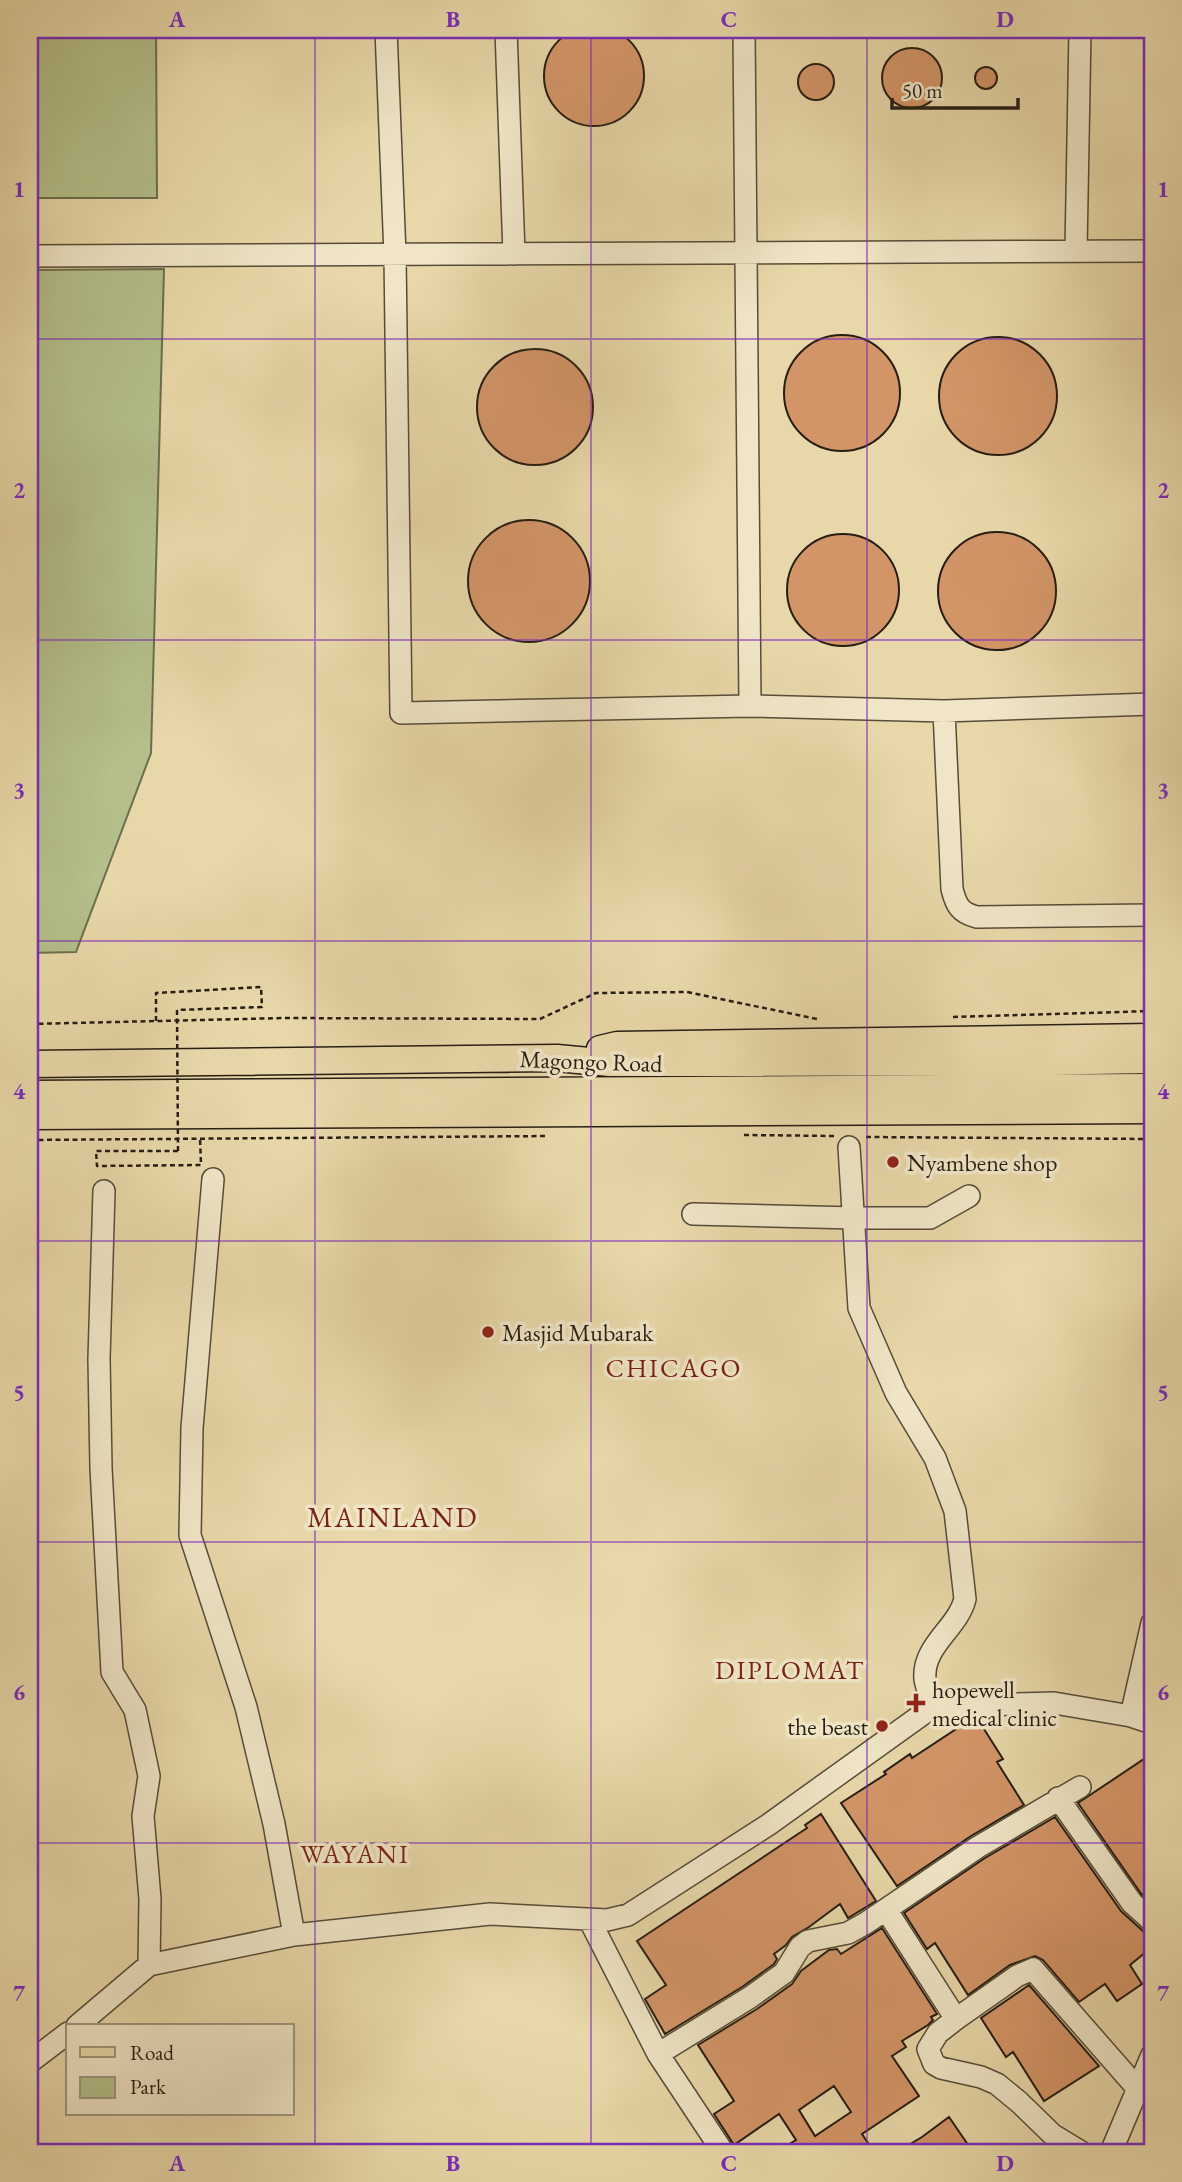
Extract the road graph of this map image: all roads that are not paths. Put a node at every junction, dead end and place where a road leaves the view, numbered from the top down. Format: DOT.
graph roads {
  1 [pos="386,30"];
  2 [pos="506,30"];
  3 [pos="744,30"];
  4 [pos="1080,30"];
  5 [pos="1076,251"];
  6 [pos="1152,251"];
  7 [pos="746,253"];
  8 [pos="514,254"];
  9 [pos="395,255"];
  10 [pos="30,256"];
  11 [pos="1152,704"];
  12 [pos="750,706"];
  13 [pos="944,711"];
  14 [pos="1152,915"];
  15 [pos="1152,1037"];
  16 [pos="557,1058"];
  17 [pos="1152,1060"];
  18 [pos="30,1064"];
  19 [pos="1152,1087"];
  20 [pos="30,1094"];
  21 [pos="1152,1110"];
  22 [pos="30,1116"];
  23 [pos="848,1140"];
  24 [pos="213,1179"];
  25 [pos="104,1191"];
  26 [pos="969,1196"];
  27 [pos="693,1214"];
  28 [pos="855,1218"];
  29 [pos="1152,1623"];
  30 [pos="934,1706"];
  31 [pos="1131,1716"];
  32 [pos="1152,1723"];
  33 [pos="1080,1787"];
  34 [pos="1058,1798"];
  35 [pos="887,1911"];
  36 [pos="589,1919"];
  37 [pos="1152,1921"];
  38 [pos="293,1935"];
  39 [pos="149,1965"];
  40 [pos="956,2019"];
  41 [pos="79,2024"];
  42 [pos="66,2035"];
  43 [pos="658,2054"];
  44 [pos="1152,2054"];
  45 [pos="30,2062"];
  46 [pos="1138,2089"];
  47 [pos="723,2152"];
  48 [pos="1081,2152"];
  49 [pos="1111,2152"];
  1 -- 9 [label="street"];
  2 -- 8 [label="street"];
  3 -- 7 [label="street"];
  4 -- 5 [label="street"];
  5 -- 6 [label="street"];
  5 -- 7 [label="street"];
  7 -- 8 [label="street"];
  7 -- 12 [label="street"];
  8 -- 9 [label="street"];
  9 -- 10 [label="street"];
  9 -- 12 [label="street"];
  11 -- 13 [label="street"];
  12 -- 13 [label="street"];
  13 -- 14 [label="street"];
  15 -- 16 [label="main road"];
  16 -- 17 [label="main road, Magongo Road"];
  16 -- 18 [label="main road, Magongo Road"];
  19 -- 20 [label="main road"];
  21 -- 22 [label="main road"];
  23 -- 28 [label="street"];
  24 -- 38 [label="street"];
  25 -- 39 [label="street"];
  26 -- 28 [label="street"];
  27 -- 28 [label="street"];
  28 -- 30 [label="street"];
  29 -- 31 [label="street"];
  30 -- 31 [label="street"];
  30 -- 36 [label="street"];
  31 -- 32 [label="street"];
  33 -- 34 [label="street"];
  34 -- 35 [label="street"];
  34 -- 37 [label="street"];
  35 -- 40 [label="street"];
  35 -- 43 [label="street"];
  36 -- 38 [label="street"];
  36 -- 43 [label="street"];
  38 -- 39 [label="street"];
  39 -- 41 [label="street"];
  40 -- 46 [label="street"];
  40 -- 48 [label="street"];
  42 -- 45 [label="street"];
  43 -- 47 [label="street"];
  44 -- 46 [label="street"];
  46 -- 49 [label="street"];
}
